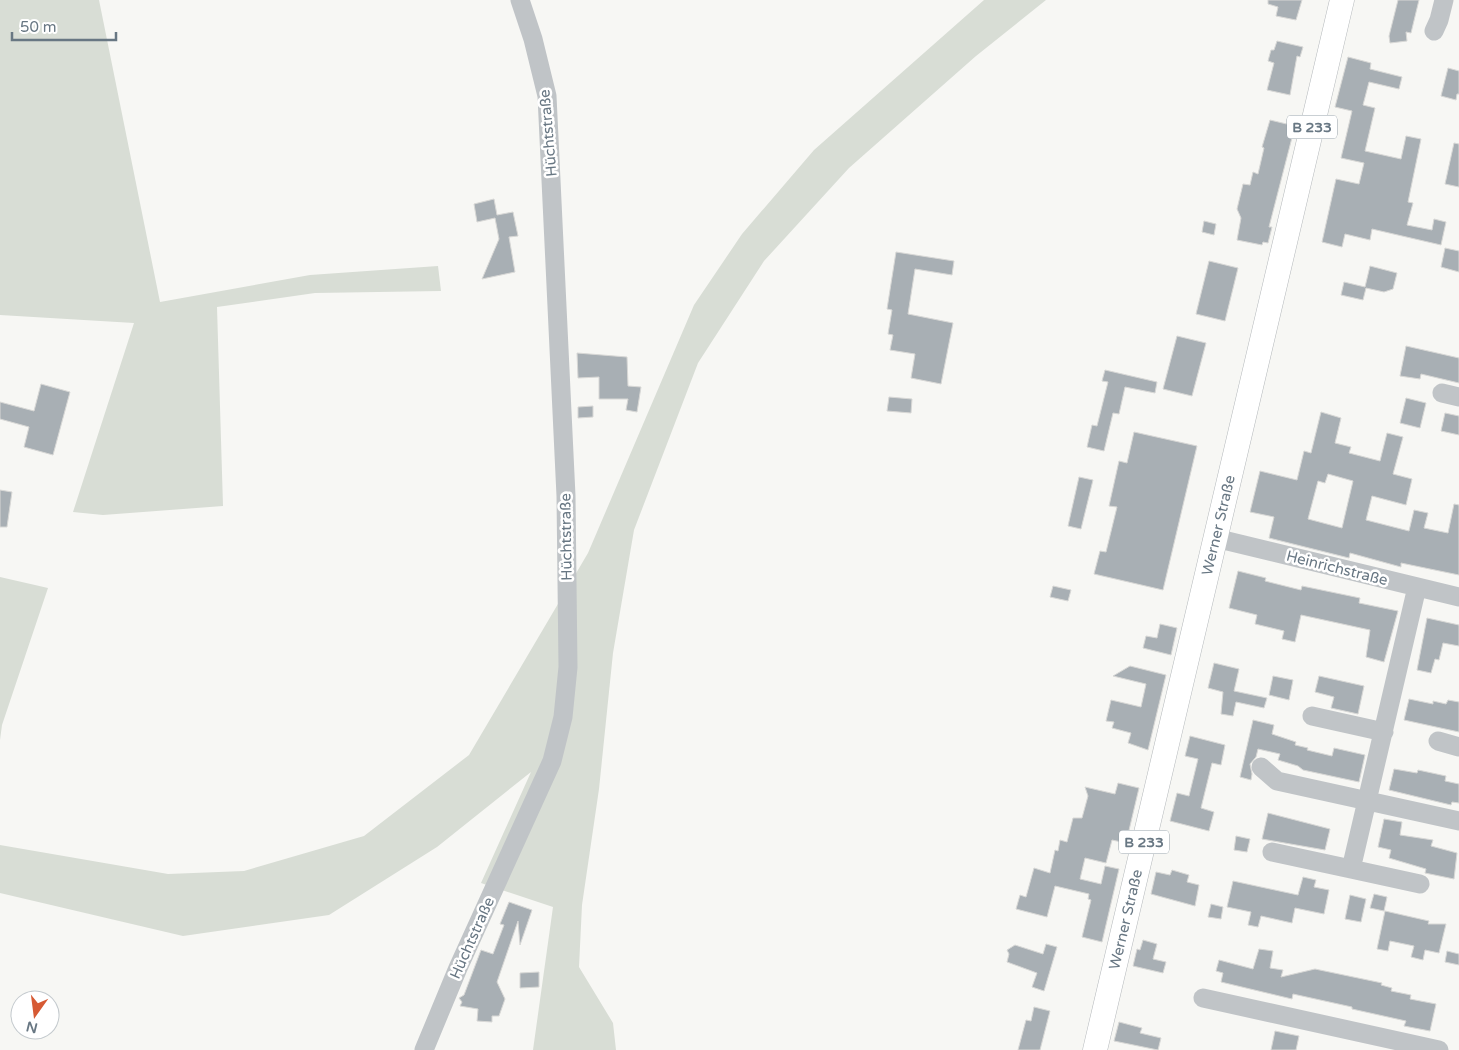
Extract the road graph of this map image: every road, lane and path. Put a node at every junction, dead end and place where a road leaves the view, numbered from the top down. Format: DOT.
graph roads {
  1 [pos="520,0"];
  2 [pos="1342,0"];
  3 [pos="1444,0"];
  4 [pos="1434,31"];
  5 [pos="1215,538"];
  6 [pos="1417,587"];
  7 [pos="1459,597"];
  8 [pos="1312,716"];
  9 [pos="1384,732"];
  10 [pos="1438,742"];
  11 [pos="1459,747"];
  12 [pos="1261,767"];
  13 [pos="1369,801"];
  14 [pos="1459,821"];
  15 [pos="1272,852"];
  16 [pos="1351,869"];
  17 [pos="1420,884"];
  18 [pos="1203,998"];
  19 [pos="1376,1043"];
  20 [pos="424,1050"];
  21 [pos="1095,1050"];
  22 [pos="1439,1050"];
  1 -- 20 [label="street, Hüchtstraße"];
  2 -- 5 [label="main road, Werner Straße / B 233"];
  3 -- 4 [label="street"];
  5 -- 6 [label="street, Heinrichstraße"];
  5 -- 21 [label="main road, Werner Straße / B 233"];
  6 -- 7 [label="street, Heinrichstraße"];
  6 -- 9 [label="street"];
  8 -- 9 [label="street"];
  9 -- 13 [label="street"];
  10 -- 11 [label="street"];
  12 -- 13 [label="street"];
  13 -- 14 [label="street"];
  13 -- 16 [label="street"];
  15 -- 16 [label="street"];
  16 -- 17 [label="street"];
  18 -- 19 [label="street"];
  19 -- 22 [label="street"];
}
